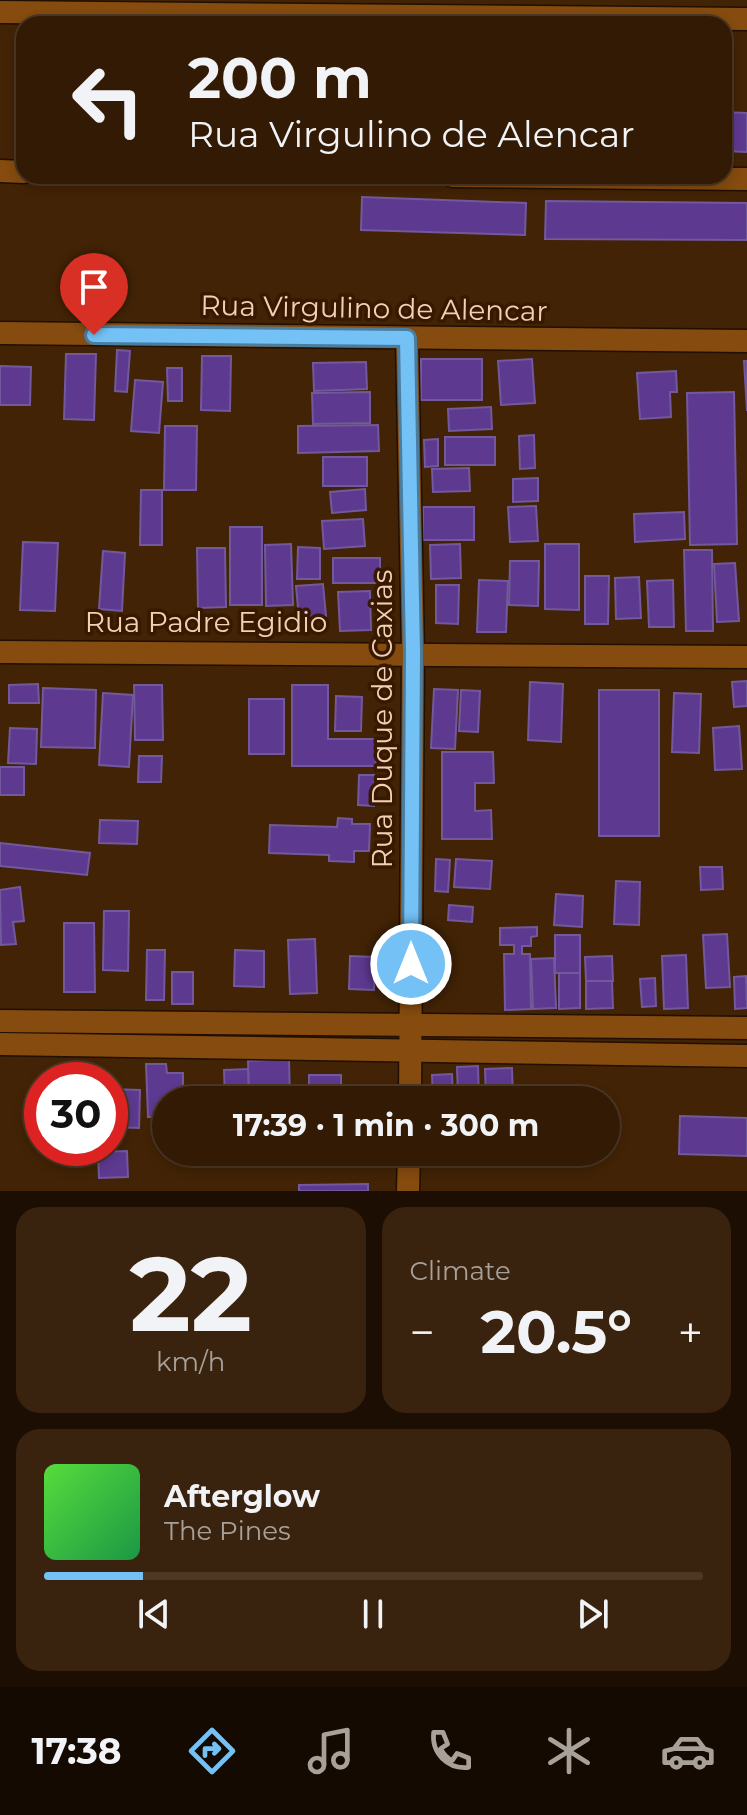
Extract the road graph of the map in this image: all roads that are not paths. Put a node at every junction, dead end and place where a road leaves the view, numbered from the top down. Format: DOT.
graph roads {
  1 [pos="0,12"];
  2 [pos="427,16"];
  3 [pos="0,333"];
  4 [pos="407,338"];
  5 [pos="747,341"];
  6 [pos="0,652"];
  7 [pos="413,653"];
  8 [pos="747,657"];
  9 [pos="0,1021"];
  10 [pos="411,1026"];
  11 [pos="747,1028"];
  12 [pos="0,1044"];
  13 [pos="410,1051"];
  14 [pos="747,1056"];
  15 [pos="410,1086"];
  16 [pos="409,1166"];
  17 [pos="408,1191"];
  1 -- 2 [label="street"];
  3 -- 4 [label="street, Rua Virgulino de Alencar"];
  4 -- 5 [label="street, Rua Virgulino de Alencar"];
  4 -- 7 [label="street, Rua Duque de Caxias"];
  6 -- 7 [label="street, Rua Padre Egidio"];
  7 -- 8 [label="street, Rua Padre Egidio"];
  7 -- 10 [label="street, Rua Duque de Caxias"];
  9 -- 10 [label="street"];
  10 -- 11 [label="street"];
  10 -- 13 [label="street, Rua Duque de Caxias"];
  12 -- 13 [label="street"];
  13 -- 14 [label="street"];
  13 -- 15 [label="street, Rua Duque de Caxias"];
  16 -- 17 [label="street"];
}
